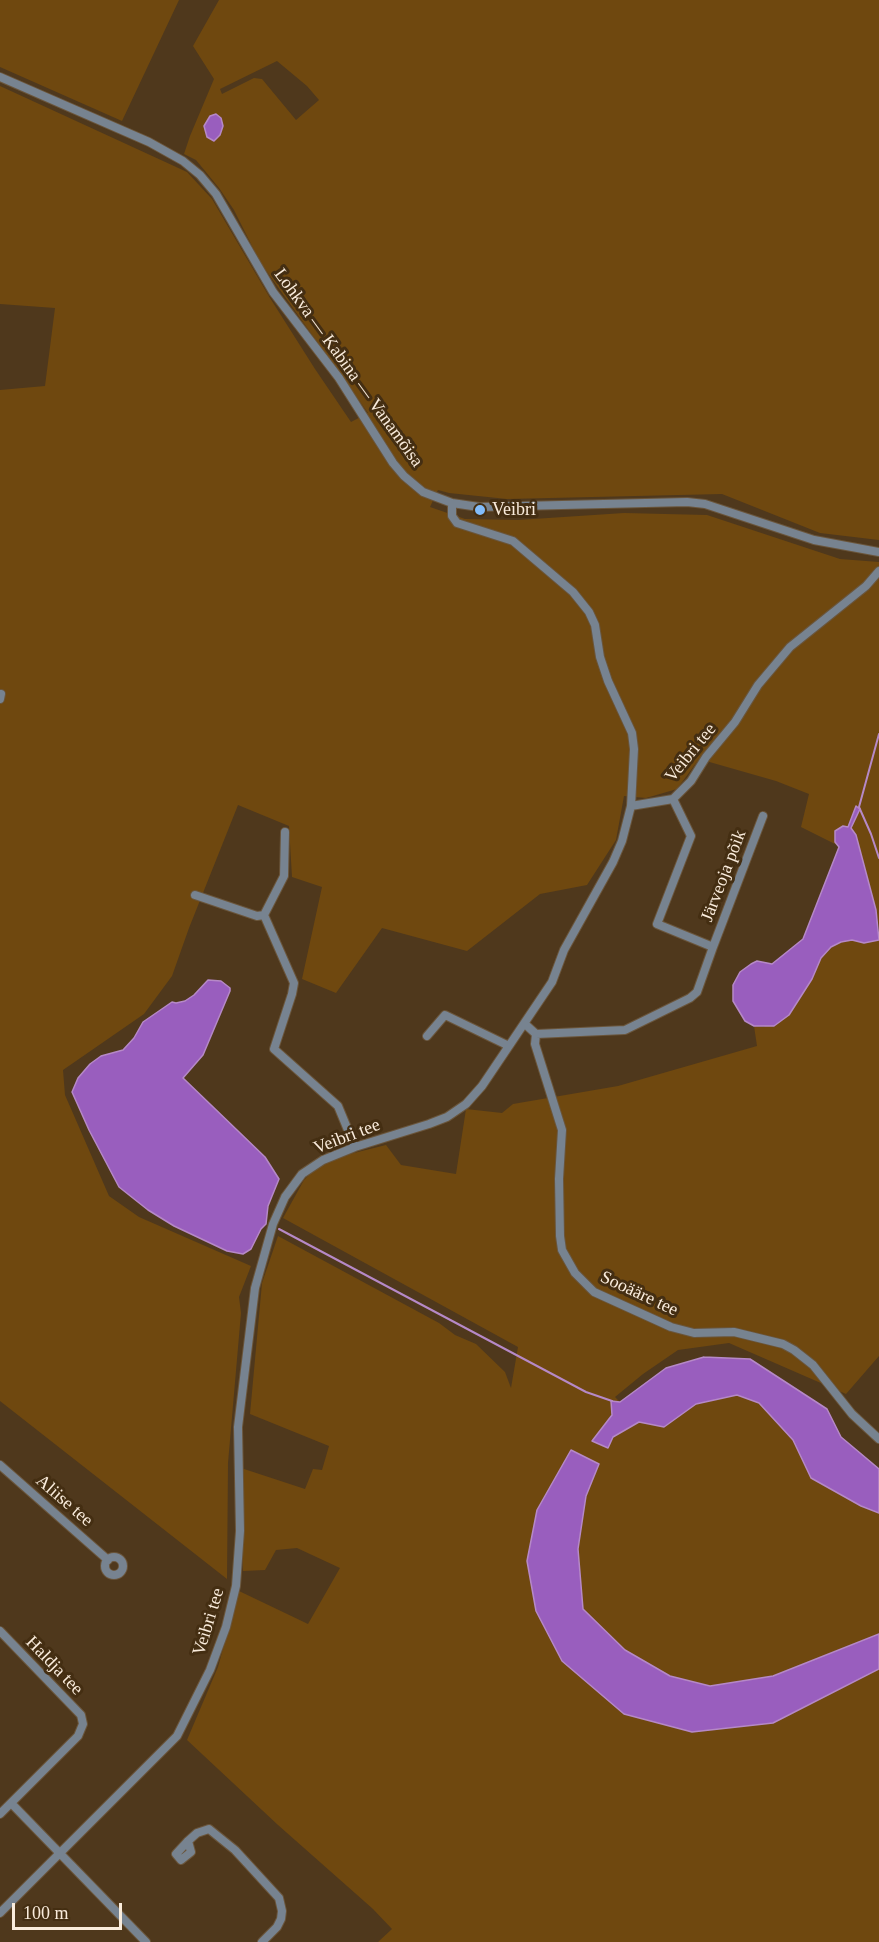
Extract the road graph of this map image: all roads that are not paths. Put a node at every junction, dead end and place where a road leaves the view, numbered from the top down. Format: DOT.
graph roads {
  1 [pos="0,77"];
  2 [pos="452,503"];
  3 [pos="879,552"];
  4 [pos="879,571"];
  5 [pos="1,694"];
  6 [pos="0,699"];
  7 [pos="673,799"];
  8 [pos="631,806"];
  9 [pos="763,816"];
  10 [pos="285,832"];
  11 [pos="195,895"];
  12 [pos="264,915"];
  13 [pos="713,947"];
  14 [pos="525,1024"];
  15 [pos="536,1034"];
  16 [pos="427,1036"];
  17 [pos="509,1046"];
  18 [pos="355,1147"];
  19 [pos="879,1439"];
  20 [pos="0,1465"];
  21 [pos="108,1560"];
  22 [pos="0,1632"];
  23 [pos="11,1803"];
  24 [pos="0,1814"];
  25 [pos="188,1841"];
  26 [pos="61,1854"];
  27 [pos="0,1913"];
  28 [pos="146,1942"];
  29 [pos="262,1942"];
  1 -- 2 [label="street, Lohkva — Kabina — Vanamõisa"];
  2 -- 3 [label="street, Lohkva — Kabina — Vanamõisa"];
  2 -- 8 [label="street"];
  4 -- 7 [label="street, Veibri tee"];
  5 -- 6 [label="street"];
  7 -- 8 [label="street, Veibri tee"];
  7 -- 13 [label="street"];
  8 -- 14 [label="street, Veibri tee"];
  9 -- 13 [label="street, Järveoja põik"];
  10 -- 12 [label="street"];
  11 -- 12 [label="street"];
  12 -- 18 [label="street"];
  13 -- 15 [label="street, Järveoja põik"];
  14 -- 15 [label="street"];
  14 -- 17 [label="street, Veibri tee"];
  15 -- 19 [label="street, Sooääre tee"];
  16 -- 17 [label="street"];
  17 -- 18 [label="street, Veibri tee"];
  18 -- 26 [label="street, Veibri tee"];
  20 -- 21 [label="street, Aliise tee"];
  22 -- 23 [label="street, Haldja tee"];
  23 -- 24 [label="street, Haldja tee"];
  23 -- 26 [label="street"];
  25 -- 29 [label="street"];
  26 -- 27 [label="street, Veibri tee"];
  26 -- 28 [label="street"];
}
